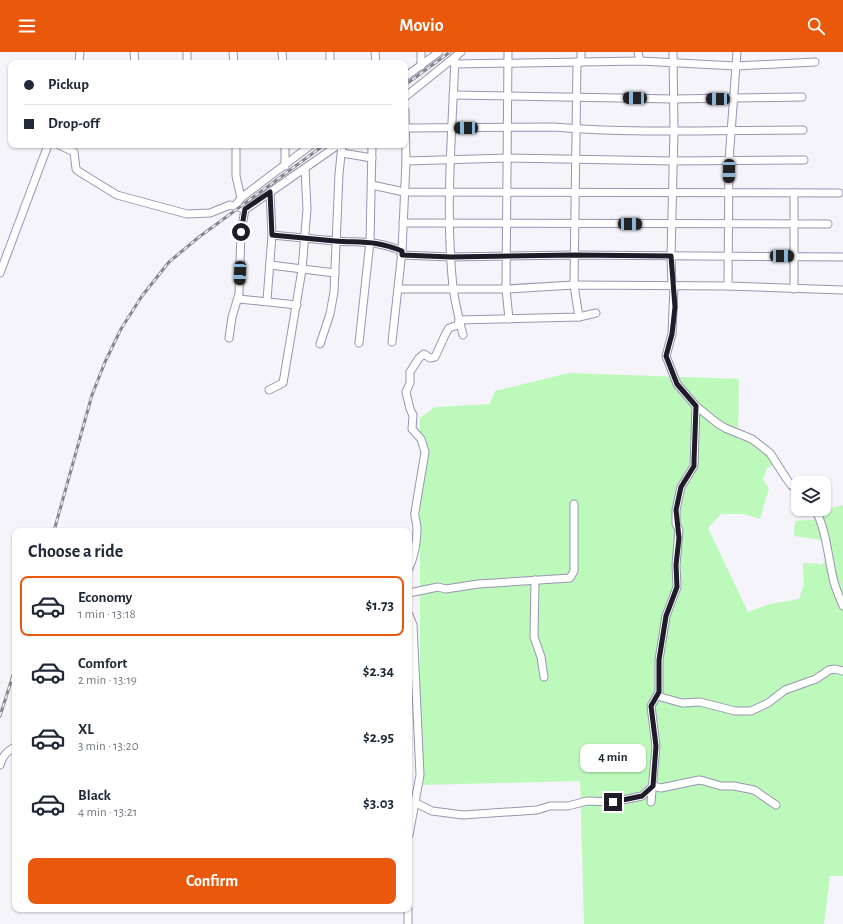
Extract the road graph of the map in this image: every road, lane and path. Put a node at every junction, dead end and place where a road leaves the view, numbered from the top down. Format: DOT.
graph roads {
  1 [pos="421,52"];
  2 [pos="439,52"];
  3 [pos="461,52"];
  4 [pos="508,52"];
  5 [pos="581,52"];
  6 [pos="638,52"];
  7 [pos="673,52"];
  8 [pos="737,52"];
  9 [pos="455,61"];
  10 [pos="640,61"];
  11 [pos="579,62"];
  12 [pos="816,62"];
  13 [pos="508,63"];
  14 [pos="673,64"];
  15 [pos="421,66"];
  16 [pos="736,66"];
  17 [pos="408,75"];
  18 [pos="408,95"];
  19 [pos="454,95"];
  20 [pos="508,97"];
  21 [pos="802,97"];
  22 [pos="576,98"];
  23 [pos="674,99"];
  24 [pos="733,99"];
  25 [pos="408,128"];
  26 [pos="452,128"];
  27 [pos="508,128"];
  28 [pos="576,129"];
  29 [pos="674,130"];
  30 [pos="731,130"];
  31 [pos="804,130"];
  32 [pos="47,148"];
  33 [pos="65,148"];
  34 [pos="236,148"];
  35 [pos="285,148"];
  36 [pos="308,148"];
  37 [pos="334,148"];
  38 [pos="372,148"];
  39 [pos="406,148"];
  40 [pos="342,149"];
  41 [pos="372,158"];
  42 [pos="507,158"];
  43 [pos="451,159"];
  44 [pos="576,159"];
  45 [pos="729,160"];
  46 [pos="804,160"];
  47 [pos="406,161"];
  48 [pos="673,161"];
  49 [pos="285,166"];
  50 [pos="304,169"];
  51 [pos="372,184"];
  52 [pos="451,191"];
  53 [pos="507,191"];
  54 [pos="576,191"];
  55 [pos="270,192"];
  56 [pos="404,192"];
  57 [pos="672,192"];
  58 [pos="794,193"];
  59 [pos="839,193"];
  60 [pos="729,194"];
  61 [pos="241,198"];
  62 [pos="235,206"];
  63 [pos="245,209"];
  64 [pos="403,223"];
  65 [pos="450,223"];
  66 [pos="506,223"];
  67 [pos="575,224"];
  68 [pos="671,224"];
  69 [pos="729,224"];
  70 [pos="794,224"];
  71 [pos="828,224"];
  72 [pos="272,235"];
  73 [pos="305,238"];
  74 [pos="336,241"];
  75 [pos="370,241"];
  76 [pos="402,253"];
  77 [pos="574,255"];
  78 [pos="728,255"];
  79 [pos="507,256"];
  80 [pos="671,256"];
  81 [pos="451,257"];
  82 [pos="796,257"];
  83 [pos="843,257"];
  84 [pos="2,264"];
  85 [pos="270,265"];
  86 [pos="302,270"];
  87 [pos="0,273"];
  88 [pos="335,273"];
  89 [pos="574,284"];
  90 [pos="673,286"];
  91 [pos="728,286"];
  92 [pos="399,288"];
  93 [pos="453,289"];
  94 [pos="506,289"];
  95 [pos="794,290"];
  96 [pos="843,290"];
  97 [pos="239,298"];
  98 [pos="267,300"];
  99 [pos="297,304"];
  100 [pos="596,313"];
  101 [pos="579,317"];
  102 [pos="509,319"];
  103 [pos="459,320"];
  104 [pos="463,335"];
  105 [pos="229,338"];
  106 [pos="392,342"];
  107 [pos="359,343"];
  108 [pos="320,344"];
  109 [pos="269,390"];
  110 [pos="696,406"];
  111 [pos="791,486"];
  112 [pos="574,504"];
  113 [pos="817,516"];
  114 [pos="412,560"];
  115 [pos="535,580"];
  116 [pos="412,592"];
  117 [pos="843,606"];
  118 [pos="412,622"];
  119 [pos="843,670"];
  120 [pos="544,677"];
  121 [pos="657,696"];
  122 [pos="12,749"];
  123 [pos="0,765"];
  124 [pos="653,786"];
  125 [pos="414,802"];
  126 [pos="651,802"];
  127 [pos="776,805"];
  128 [pos="412,815"];
  129 [pos="408,912"];
  130 [pos="408,924"];
  1 -- 15 [label="street"];
  2 -- 15 [label="street"];
  3 -- 9 [label="street"];
  4 -- 13 [label="street"];
  5 -- 11 [label="street"];
  6 -- 10 [label="street"];
  7 -- 14 [label="street"];
  8 -- 16 [label="street"];
  9 -- 13 [label="street"];
  9 -- 18 [label="street"];
  9 -- 19 [label="street"];
  10 -- 11 [label="street"];
  10 -- 14 [label="street"];
  11 -- 13 [label="street"];
  11 -- 22 [label="street"];
  12 -- 16 [label="street"];
  13 -- 20 [label="street"];
  14 -- 16 [label="street"];
  14 -- 23 [label="street"];
  15 -- 17 [label="street"];
  16 -- 24 [label="street"];
  19 -- 20 [label="street"];
  19 -- 26 [label="street"];
  20 -- 22 [label="street"];
  20 -- 27 [label="street"];
  21 -- 24 [label="street"];
  22 -- 23 [label="street"];
  22 -- 28 [label="street"];
  23 -- 24 [label="street"];
  23 -- 29 [label="street"];
  24 -- 30 [label="street"];
  25 -- 26 [label="street"];
  26 -- 27 [label="street"];
  26 -- 43 [label="street"];
  27 -- 28 [label="street"];
  27 -- 42 [label="street"];
  28 -- 29 [label="street"];
  28 -- 44 [label="street"];
  29 -- 30 [label="street"];
  29 -- 48 [label="street"];
  30 -- 31 [label="street"];
  30 -- 45 [label="street"];
  32 -- 84 [label="street"];
  33 -- 62 [label="street"];
  34 -- 61 [label="street"];
  35 -- 49 [label="street"];
  36 -- 49 [label="street"];
  37 -- 50 [label="street"];
  38 -- 41 [label="street"];
  39 -- 47 [label="street"];
  40 -- 41 [label="street"];
  40 -- 74 [label="street"];
  41 -- 51 [label="street"];
  42 -- 43 [label="street"];
  42 -- 44 [label="street"];
  42 -- 53 [label="street"];
  43 -- 47 [label="street"];
  43 -- 52 [label="street"];
  44 -- 48 [label="street"];
  44 -- 54 [label="street"];
  45 -- 46 [label="street"];
  45 -- 48 [label="street"];
  45 -- 60 [label="street"];
  47 -- 56 [label="street"];
  48 -- 57 [label="street"];
  49 -- 61 [label="street"];
  50 -- 55 [label="street"];
  50 -- 73 [label="street"];
  51 -- 56 [label="street"];
  51 -- 75 [label="street"];
  52 -- 53 [label="street"];
  52 -- 56 [label="street"];
  52 -- 65 [label="street"];
  53 -- 54 [label="street"];
  53 -- 66 [label="street"];
  54 -- 57 [label="street"];
  54 -- 67 [label="street"];
  55 -- 63 [label="street"];
  55 -- 72 [label="street"];
  56 -- 64 [label="street"];
  57 -- 60 [label="street"];
  57 -- 68 [label="street"];
  58 -- 59 [label="street"];
  58 -- 60 [label="street"];
  58 -- 70 [label="street"];
  60 -- 69 [label="street"];
  61 -- 62 [label="street"];
  62 -- 63 [label="street"];
  63 -- 97 [label="street"];
  64 -- 65 [label="street"];
  64 -- 76 [label="street"];
  65 -- 66 [label="street"];
  65 -- 81 [label="street"];
  66 -- 67 [label="street"];
  66 -- 79 [label="street"];
  67 -- 68 [label="street"];
  67 -- 77 [label="street"];
  68 -- 69 [label="street"];
  68 -- 80 [label="street"];
  69 -- 70 [label="street"];
  69 -- 78 [label="street"];
  70 -- 71 [label="street"];
  70 -- 82 [label="street"];
  72 -- 73 [label="street"];
  72 -- 85 [label="street"];
  73 -- 74 [label="street"];
  73 -- 86 [label="street"];
  74 -- 75 [label="street"];
  74 -- 88 [label="street"];
  75 -- 76 [label="street"];
  75 -- 107 [label="street"];
  76 -- 81 [label="street"];
  76 -- 92 [label="street"];
  77 -- 79 [label="street"];
  77 -- 80 [label="street"];
  77 -- 89 [label="street"];
  78 -- 80 [label="street"];
  78 -- 82 [label="street"];
  78 -- 91 [label="street"];
  79 -- 81 [label="street"];
  79 -- 94 [label="street"];
  80 -- 90 [label="street"];
  81 -- 93 [label="street"];
  82 -- 83 [label="street"];
  82 -- 95 [label="street"];
  84 -- 87 [label="street"];
  85 -- 86 [label="street"];
  85 -- 98 [label="street"];
  86 -- 88 [label="street"];
  86 -- 99 [label="street"];
  88 -- 108 [label="street"];
  89 -- 90 [label="street"];
  89 -- 94 [label="street"];
  89 -- 101 [label="street"];
  90 -- 91 [label="street"];
  90 -- 110 [label="street"];
  91 -- 95 [label="street"];
  92 -- 93 [label="street"];
  92 -- 106 [label="street"];
  93 -- 94 [label="street"];
  93 -- 103 [label="street"];
  94 -- 102 [label="street"];
  95 -- 96 [label="street"];
  97 -- 98 [label="street"];
  97 -- 105 [label="street"];
  98 -- 99 [label="street"];
  99 -- 109 [label="street"];
  100 -- 101 [label="street"];
  101 -- 102 [label="street"];
  102 -- 103 [label="street"];
  103 -- 104 [label="street"];
  103 -- 114 [label="street"];
  110 -- 111 [label="street"];
  110 -- 121 [label="street"];
  112 -- 115 [label="street"];
  113 -- 117 [label="street"];
  115 -- 116 [label="street"];
  115 -- 120 [label="street"];
  118 -- 125 [label="street"];
  119 -- 121 [label="street"];
  121 -- 124 [label="street"];
  122 -- 123 [label="street"];
  124 -- 125 [label="street"];
  124 -- 126 [label="street"];
  124 -- 127 [label="street"];
  125 -- 128 [label="street"];
  129 -- 130 [label="street"];
}
